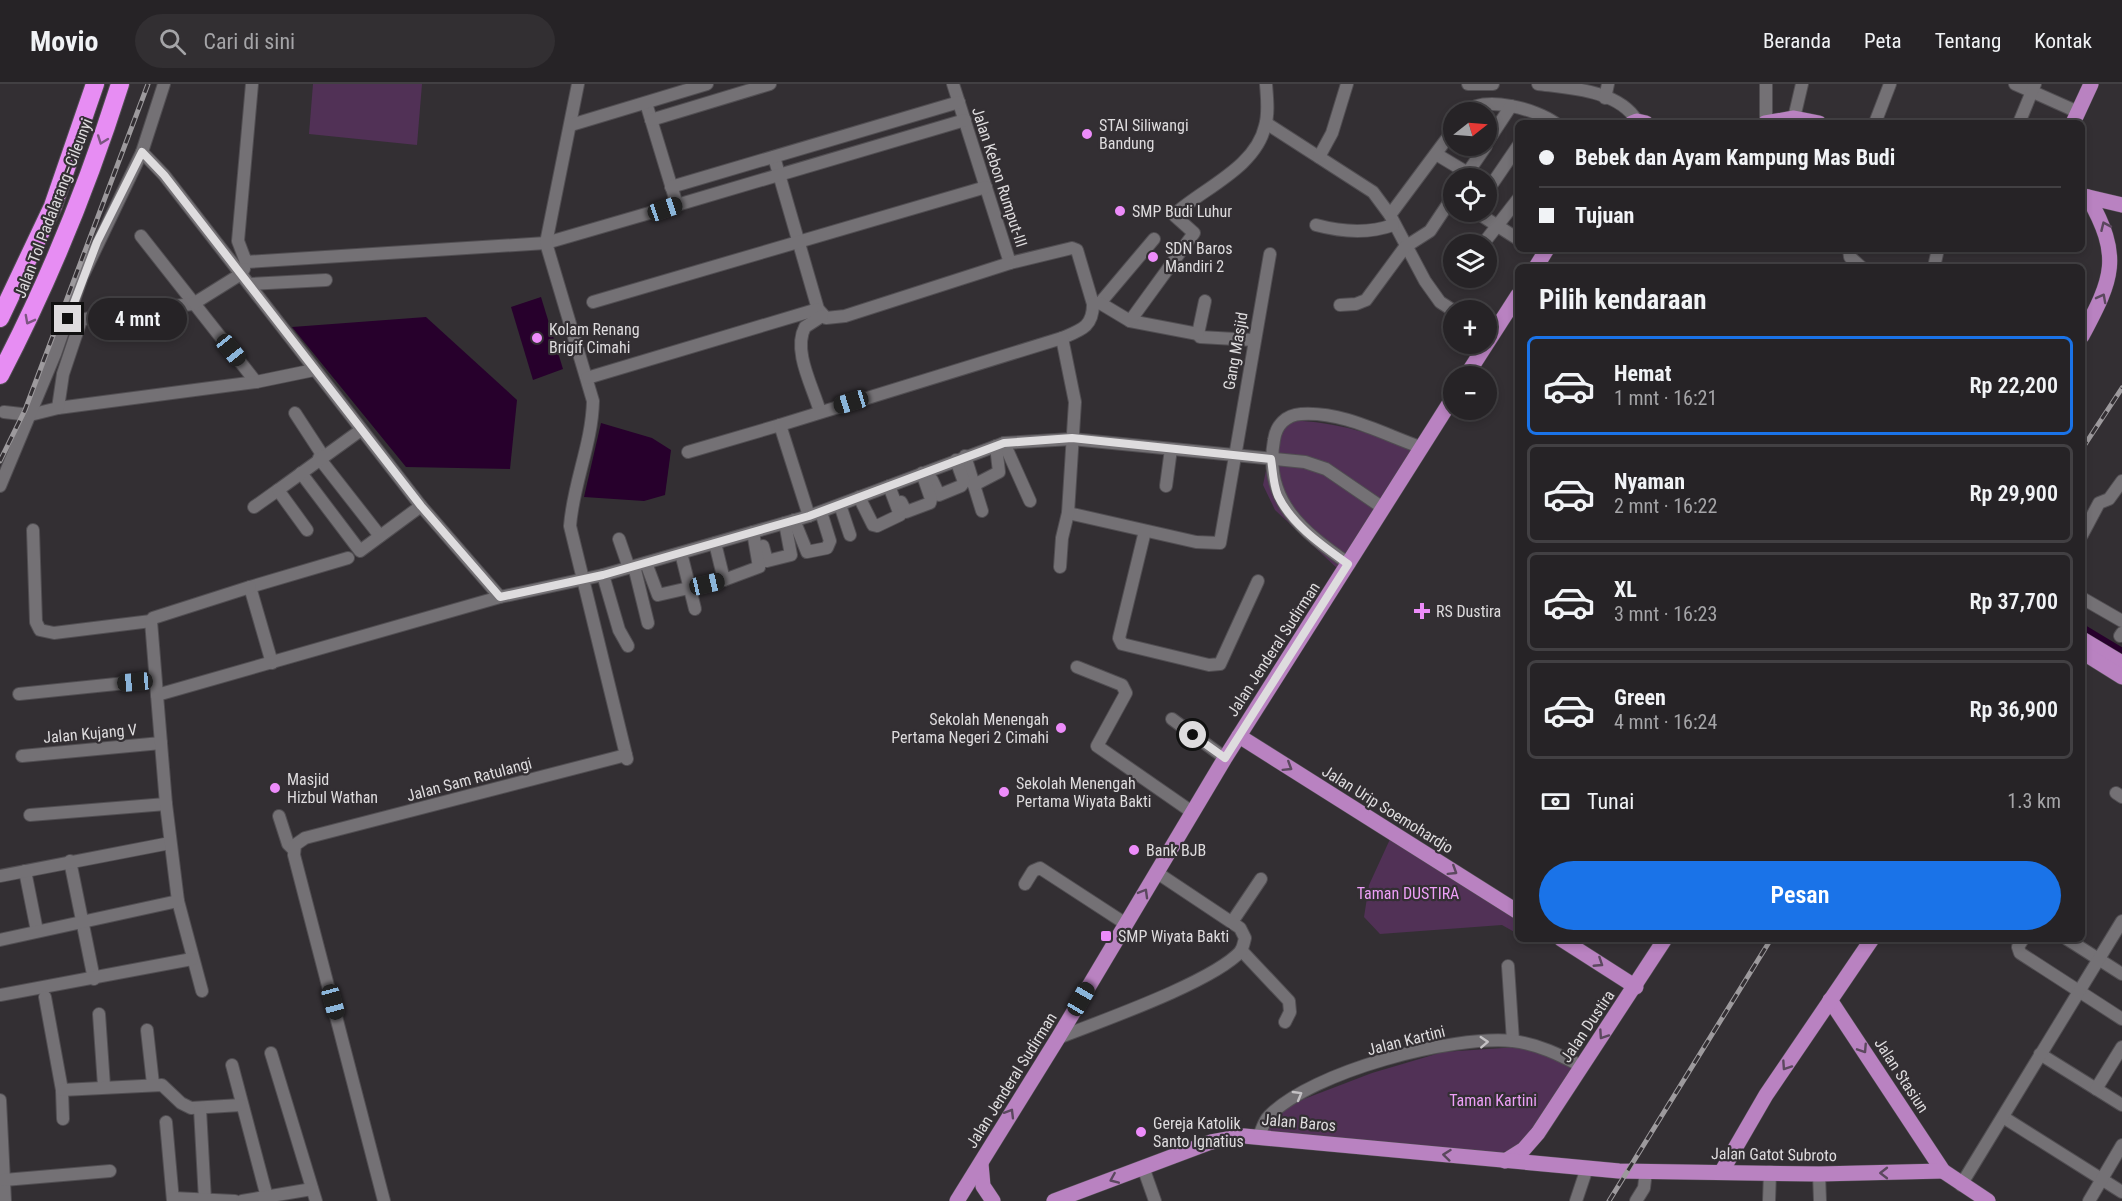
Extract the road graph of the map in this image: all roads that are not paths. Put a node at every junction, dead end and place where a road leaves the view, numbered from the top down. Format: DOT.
graph roads {
  1 [pos="95,84"];
  2 [pos="120,84"];
  3 [pos="164,84"];
  4 [pos="252,84"];
  5 [pos="578,84"];
  6 [pos="707,84"];
  7 [pos="770,84"];
  8 [pos="953,84"];
  9 [pos="1266,84"];
  10 [pos="1347,84"];
  11 [pos="1468,84"];
  12 [pos="1493,84"];
  13 [pos="1538,84"];
  14 [pos="1608,84"];
  15 [pos="1766,84"];
  16 [pos="1802,84"];
  17 [pos="2016,84"];
  18 [pos="2091,84"];
  19 [pos="1886,85"];
  20 [pos="2033,88"];
  21 [pos="671,90"];
  22 [pos="1605,98"];
  23 [pos="959,102"];
  24 [pos="646,103"];
  25 [pos="1497,105"];
  26 [pos="1511,106"];
  27 [pos="2075,117"];
  28 [pos="1537,118"];
  29 [pos="1794,118"];
  30 [pos="651,120"];
  31 [pos="965,120"];
  32 [pos="1636,120"];
  33 [pos="1765,120"];
  34 [pos="1782,120"];
  35 [pos="1804,120"];
  36 [pos="1876,120"];
  37 [pos="2020,120"];
  38 [pos="1266,123"];
  39 [pos="571,126"];
  40 [pos="1497,128"];
  41 [pos="1443,144"];
  42 [pos="1515,150"];
  43 [pos="142,152"];
  44 [pos="1436,154"];
  45 [pos="774,157"];
  46 [pos="1319,157"];
  47 [pos="1456,168"];
  48 [pos="779,174"];
  49 [pos="1497,175"];
  50 [pos="671,187"];
  51 [pos="986,187"];
  52 [pos="2085,196"];
  53 [pos="1515,203"];
  54 [pos="677,205"];
  55 [pos="2122,205"];
  56 [pos="1443,210"];
  57 [pos="1392,220"];
  58 [pos="1492,222"];
  59 [pos="1316,225"];
  60 [pos="1499,226"];
  61 [pos="1492,234"];
  62 [pos="141,237"];
  63 [pos="1515,237"];
  64 [pos="1154,240"];
  65 [pos="546,243"];
  66 [pos="800,244"];
  67 [pos="1405,247"];
  68 [pos="1849,252"];
  69 [pos="1270,254"];
  70 [pos="2118,257"];
  71 [pos="246,262"];
  72 [pos="1010,263"];
  73 [pos="1858,264"];
  74 [pos="245,279"];
  75 [pos="326,280"];
  76 [pos="1515,299"];
  77 [pos="1205,301"];
  78 [pos="593,302"];
  79 [pos="194,304"];
  80 [pos="1097,304"];
  81 [pos="1443,304"];
  82 [pos="1340,305"];
  83 [pos="820,313"];
  84 [pos="0,318"];
  85 [pos="1130,321"];
  86 [pos="1497,322"];
  87 [pos="2085,330"];
  88 [pos="1198,334"];
  89 [pos="1062,338"];
  90 [pos="1253,340"];
  91 [pos="314,370"];
  92 [pos="0,375"];
  93 [pos="587,378"];
  94 [pos="256,382"];
  95 [pos="58,408"];
  96 [pos="4,412"];
  97 [pos="820,412"];
  98 [pos="1443,412"];
  99 [pos="295,413"];
  100 [pos="30,415"];
  101 [pos="780,425"];
  102 [pos="361,430"];
  103 [pos="1072,438"];
  104 [pos="1000,445"];
  105 [pos="1420,447"];
  106 [pos="1171,449"];
  107 [pos="688,452"];
  108 [pos="1235,454"];
  109 [pos="321,457"];
  110 [pos="961,458"];
  111 [pos="1271,459"];
  112 [pos="926,472"];
  113 [pos="301,473"];
  114 [pos="2122,481"];
  115 [pos="891,485"];
  116 [pos="974,485"];
  117 [pos="0,486"];
  118 [pos="1166,486"];
  119 [pos="278,490"];
  120 [pos="859,497"];
  121 [pos="1030,501"];
  122 [pos="840,505"];
  123 [pos="421,506"];
  124 [pos="255,507"];
  125 [pos="1383,508"];
  126 [pos="982,511"];
  127 [pos="822,512"];
  128 [pos="1068,513"];
  129 [pos="809,516"];
  130 [pos="789,522"];
  131 [pos="2085,529"];
  132 [pos="33,530"];
  133 [pos="307,530"];
  134 [pos="757,531"];
  135 [pos="1145,531"];
  136 [pos="850,535"];
  137 [pos="380,536"];
  138 [pos="619,540"];
  139 [pos="715,543"];
  140 [pos="681,553"];
  141 [pos="348,558"];
  142 [pos="1348,564"];
  143 [pos="636,566"];
  144 [pos="1060,567"];
  145 [pos="603,575"];
  146 [pos="583,580"];
  147 [pos="724,580"];
  148 [pos="1258,581"];
  149 [pos="250,587"];
  150 [pos="690,588"];
  151 [pos="500,597"];
  152 [pos="2085,600"];
  153 [pos="695,609"];
  154 [pos="151,621"];
  155 [pos="2122,621"];
  156 [pos="648,623"];
  157 [pos="2085,641"];
  158 [pos="628,646"];
  159 [pos="2085,654"];
  160 [pos="272,663"];
  161 [pos="2122,663"];
  162 [pos="1077,667"];
  163 [pos="2122,677"];
  164 [pos="155,680"];
  165 [pos="19,694"];
  166 [pos="157,695"];
  167 [pos="1172,719"];
  168 [pos="1239,736"];
  169 [pos="161,743"];
  170 [pos="22,756"];
  171 [pos="1225,758"];
  172 [pos="166,804"];
  173 [pos="1192,812"];
  174 [pos="30,815"];
  175 [pos="279,816"];
  176 [pos="170,843"];
  177 [pos="294,850"];
  178 [pos="70,861"];
  179 [pos="25,871"];
  180 [pos="1156,872"];
  181 [pos="0,876"];
  182 [pos="1261,879"];
  183 [pos="1025,884"];
  184 [pos="178,901"];
  185 [pos="1515,910"];
  186 [pos="82,921"];
  187 [pos="2122,921"];
  188 [pos="1232,922"];
  189 [pos="1126,924"];
  190 [pos="37,931"];
  191 [pos="0,940"];
  192 [pos="1566,942"];
  193 [pos="1663,942"];
  194 [pos="1870,942"];
  195 [pos="2021,942"];
  196 [pos="2072,942"];
  197 [pos="1242,950"];
  198 [pos="192,959"];
  199 [pos="2097,959"];
  200 [pos="1508,966"];
  201 [pos="2122,974"];
  202 [pos="94,979"];
  203 [pos="1636,987"];
  204 [pos="202,991"];
  205 [pos="2078,991"];
  206 [pos="0,995"];
  207 [pos="45,997"];
  208 [pos="1830,1000"];
  209 [pos="99,1014"];
  210 [pos="2122,1019"];
  211 [pos="1285,1022"];
  212 [pos="147,1030"];
  213 [pos="1058,1038"];
  214 [pos="1513,1041"];
  215 [pos="2122,1047"];
  216 [pos="271,1053"];
  217 [pos="2040,1054"];
  218 [pos="232,1065"];
  219 [pos="1581,1066"];
  220 [pos="153,1084"];
  221 [pos="105,1086"];
  222 [pos="2096,1089"];
  223 [pos="62,1090"];
  224 [pos="0,1100"];
  225 [pos="241,1105"];
  226 [pos="2122,1105"];
  227 [pos="200,1109"];
  228 [pos="2002,1117"];
  229 [pos="63,1119"];
  230 [pos="166,1122"];
  231 [pos="1538,1133"];
  232 [pos="1259,1136"];
  233 [pos="2122,1145"];
  234 [pos="1928,1148"];
  235 [pos="1505,1161"];
  236 [pos="981,1164"];
  237 [pos="1552,1166"];
  238 [pos="1143,1167"];
  239 [pos="1587,1168"];
  240 [pos="110,1171"];
  241 [pos="1646,1171"];
  242 [pos="1722,1171"];
  243 [pos="1942,1171"];
  244 [pos="1770,1172"];
  245 [pos="1911,1173"];
  246 [pos="1819,1174"];
  247 [pos="2103,1179"];
  248 [pos="4,1180"];
  249 [pos="1961,1185"];
  250 [pos="2122,1192"];
  251 [pos="314,1195"];
  252 [pos="173,1199"];
  253 [pos="3,1200"];
  254 [pos="205,1200"];
  255 [pos="268,1200"];
  256 [pos="235,1201"];
  257 [pos="242,1201"];
  258 [pos="384,1201"];
  259 [pos="957,1201"];
  260 [pos="993,1201"];
  261 [pos="1054,1201"];
  262 [pos="1155,1201"];
  263 [pos="1576,1201"];
  264 [pos="1636,1201"];
  265 [pos="1769,1201"];
  266 [pos="1820,1201"];
  267 [pos="1988,1201"];
  268 [pos="2089,1201"];
  1 -- 84 [label="highway, Jalan Tol Padalarang–Cileunyi"];
  2 -- 92 [label="highway, Jalan Tol Padalarang–Cileunyi, one-way"];
  3 -- 43 [label="street"];
  4 -- 71 [label="street"];
  5 -- 39 [label="street"];
  6 -- 21 [label="street"];
  7 -- 30 [label="street"];
  8 -- 23 [label="street, Jalan Kebon Rumput-III"];
  9 -- 38 [label="street"];
  10 -- 46 [label="street"];
  11 -- 12 [label="street"];
  13 -- 22 [label="street"];
  14 -- 22 [label="street"];
  15 -- 33 [label="street"];
  16 -- 29 [label="street"];
  17 -- 20 [label="street"];
  18 -- 27 [label="main road"];
  19 -- 36 [label="street"];
  20 -- 27 [label="street"];
  20 -- 37 [label="street"];
  21 -- 24 [label="street"];
  22 -- 32 [label="street"];
  23 -- 31 [label="street, Jalan Kebon Rumput-III"];
  23 -- 45 [label="street"];
  24 -- 30 [label="street"];
  24 -- 39 [label="street"];
  25 -- 26 [label="street"];
  26 -- 28 [label="street"];
  26 -- 40 [label="street"];
  29 -- 34 [label="main road"];
  29 -- 35 [label="main road"];
  30 -- 50 [label="street"];
  31 -- 48 [label="street"];
  31 -- 51 [label="street, Jalan Kebon Rumput-III"];
  38 -- 46 [label="street"];
  38 -- 85 [label="street"];
  39 -- 65 [label="street"];
  41 -- 44 [label="street"];
  42 -- 49 [label="street"];
  43 -- 74 [label="street"];
  43 -- 100 [label="street"];
  44 -- 47 [label="street"];
  44 -- 57 [label="street"];
  45 -- 48 [label="street"];
  45 -- 50 [label="street"];
  46 -- 57 [label="street"];
  48 -- 54 [label="street"];
  48 -- 66 [label="street"];
  50 -- 54 [label="street"];
  51 -- 66 [label="street"];
  51 -- 72 [label="street, Jalan Kebon Rumput-III"];
  52 -- 55 [label="main road"];
  70 -- 52 [label="main road, one-way"];
  53 -- 60 [label="street"];
  54 -- 65 [label="street"];
  56 -- 67 [label="street"];
  57 -- 59 [label="street"];
  57 -- 67 [label="street"];
  58 -- 60 [label="street"];
  60 -- 61 [label="street"];
  60 -- 63 [label="street"];
  62 -- 79 [label="street"];
  64 -- 80 [label="street"];
  65 -- 71 [label="street"];
  65 -- 93 [label="street, Jalan Sam Ratulangi"];
  66 -- 78 [label="street"];
  66 -- 83 [label="street"];
  67 -- 81 [label="street"];
  67 -- 82 [label="street"];
  68 -- 73 [label="street"];
  69 -- 90 [label="street, Gang Masjid"];
  87 -- 70 [label="main road, one-way"];
  71 -- 74 [label="street"];
  72 -- 80 [label="street, Jalan Kebon Rumput-III"];
  72 -- 83 [label="street"];
  74 -- 75 [label="street"];
  74 -- 79 [label="street"];
  74 -- 91 [label="street"];
  76 -- 86 [label="main road"];
  77 -- 88 [label="street"];
  79 -- 94 [label="street"];
  79 -- 95 [label="street"];
  80 -- 85 [label="street"];
  80 -- 89 [label="street"];
  83 -- 93 [label="street"];
  83 -- 97 [label="street"];
  85 -- 88 [label="street"];
  88 -- 90 [label="street"];
  89 -- 97 [label="street"];
  89 -- 103 [label="street"];
  90 -- 108 [label="street, Gang Masjid"];
  91 -- 94 [label="street"];
  91 -- 102 [label="street"];
  93 -- 146 [label="street, Jalan Sam Ratulangi"];
  94 -- 95 [label="street"];
  95 -- 100 [label="street"];
  96 -- 100 [label="street"];
  97 -- 101 [label="street"];
  98 -- 105 [label="main road, Jalan Jenderal Sudirman"];
  99 -- 109 [label="street"];
  100 -- 117 [label="street"];
  101 -- 107 [label="street"];
  101 -- 129 [label="street"];
  102 -- 109 [label="street"];
  102 -- 123 [label="street"];
  103 -- 104 [label="street"];
  103 -- 106 [label="street"];
  103 -- 128 [label="street"];
  104 -- 110 [label="street"];
  104 -- 116 [label="street"];
  104 -- 121 [label="street"];
  105 -- 111 [label="street"];
  105 -- 125 [label="main road, Jalan Jenderal Sudirman"];
  106 -- 108 [label="street"];
  106 -- 118 [label="street"];
  108 -- 111 [label="street"];
  108 -- 135 [label="street, Gang Masjid"];
  109 -- 113 [label="street"];
  109 -- 137 [label="street"];
  110 -- 112 [label="street"];
  110 -- 112 [label="street"];
  110 -- 116 [label="street"];
  111 -- 125 [label="street"];
  111 -- 142 [label="street"];
  112 -- 115 [label="street"];
  112 -- 115 [label="street"];
  113 -- 119 [label="street"];
  113 -- 137 [label="street"];
  114 -- 131 [label="street"];
  115 -- 120 [label="street"];
  115 -- 120 [label="street"];
  116 -- 126 [label="street"];
  119 -- 124 [label="street"];
  119 -- 133 [label="street"];
  120 -- 122 [label="street"];
  122 -- 127 [label="street"];
  122 -- 136 [label="street"];
  123 -- 137 [label="street"];
  123 -- 151 [label="street"];
  125 -- 142 [label="main road, Jalan Jenderal Sudirman"];
  127 -- 129 [label="street"];
  127 -- 130 [label="street"];
  128 -- 135 [label="street"];
  128 -- 144 [label="street"];
  129 -- 130 [label="street"];
  130 -- 134 [label="street"];
  130 -- 134 [label="street"];
  132 -- 154 [label="street"];
  134 -- 139 [label="street"];
  134 -- 147 [label="street"];
  135 -- 148 [label="street"];
  138 -- 143 [label="street"];
  139 -- 140 [label="street"];
  139 -- 147 [label="street"];
  140 -- 143 [label="street"];
  140 -- 150 [label="street"];
  141 -- 149 [label="street"];
  142 -- 168 [label="main road, Jalan Jenderal Sudirman"];
  143 -- 145 [label="street"];
  143 -- 150 [label="street"];
  143 -- 156 [label="street"];
  145 -- 146 [label="street"];
  145 -- 158 [label="street"];
  146 -- 151 [label="street"];
  146 -- 177 [label="street, Jalan Sam Ratulangi"];
  147 -- 150 [label="street"];
  149 -- 154 [label="street"];
  149 -- 160 [label="street"];
  150 -- 153 [label="street"];
  151 -- 160 [label="street"];
  152 -- 155 [label="street"];
  154 -- 164 [label="street"];
  157 -- 161 [label="main road"];
  159 -- 163 [label="main road"];
  160 -- 166 [label="street"];
  162 -- 173 [label="street"];
  164 -- 165 [label="street"];
  164 -- 166 [label="street"];
  166 -- 169 [label="street"];
  167 -- 171 [label="street"];
  168 -- 171 [label="main road, Jalan Jenderal Sudirman"];
  168 -- 185 [label="main road, Jalan Urip Soemohardjo, one-way"];
  169 -- 170 [label="street, Jalan Kujang V"];
  169 -- 172 [label="street"];
  171 -- 173 [label="main road, Jalan Jenderal Sudirman"];
  172 -- 174 [label="street"];
  172 -- 176 [label="street"];
  173 -- 180 [label="main road, Jalan Jenderal Sudirman"];
  175 -- 177 [label="street"];
  176 -- 178 [label="street"];
  176 -- 184 [label="street"];
  177 -- 258 [label="street"];
  178 -- 179 [label="street"];
  178 -- 186 [label="street"];
  179 -- 181 [label="street"];
  179 -- 190 [label="street"];
  180 -- 188 [label="street"];
  189 -- 180 [label="main road, Jalan Jenderal Sudirman, one-way"];
  182 -- 188 [label="street"];
  183 -- 189 [label="street"];
  184 -- 186 [label="street"];
  184 -- 198 [label="street"];
  186 -- 190 [label="street"];
  186 -- 202 [label="street"];
  187 -- 199 [label="street"];
  188 -- 197 [label="street"];
  189 -- 213 [label="main road, Jalan Jenderal Sudirman"];
  190 -- 191 [label="street"];
  192 -- 203 [label="main road, one-way"];
  193 -- 203 [label="main road, Jalan Dustira"];
  194 -- 208 [label="main road"];
  195 -- 205 [label="street"];
  196 -- 199 [label="street"];
  197 -- 211 [label="street"];
  197 -- 213 [label="street"];
  198 -- 202 [label="street"];
  198 -- 204 [label="street"];
  199 -- 201 [label="street"];
  199 -- 205 [label="street"];
  200 -- 214 [label="street"];
  202 -- 206 [label="street"];
  203 -- 219 [label="main road, Jalan Dustira, one-way"];
  205 -- 210 [label="street"];
  205 -- 217 [label="street"];
  207 -- 223 [label="street"];
  208 -- 234 [label="main road, Jalan Stasiun, one-way"];
  208 -- 242 [label="main road, one-way"];
  209 -- 221 [label="street"];
  212 -- 220 [label="street"];
  236 -- 213 [label="main road, Jalan Jenderal Sudirman, one-way"];
  214 -- 219 [label="street, Jalan Kartini"];
  232 -- 214 [label="street, Jalan Kartini, one-way"];
  215 -- 222 [label="street"];
  216 -- 251 [label="street"];
  217 -- 222 [label="street"];
  217 -- 228 [label="street"];
  218 -- 225 [label="street"];
  219 -- 231 [label="main road, Jalan Dustira"];
  220 -- 221 [label="street"];
  220 -- 227 [label="street"];
  221 -- 223 [label="street"];
  222 -- 226 [label="street"];
  223 -- 229 [label="street"];
  224 -- 248 [label="street"];
  225 -- 227 [label="street"];
  225 -- 255 [label="street"];
  227 -- 254 [label="street"];
  228 -- 247 [label="street"];
  228 -- 249 [label="street"];
  230 -- 252 [label="street"];
  231 -- 235 [label="main road, Jalan Dustira"];
  231 -- 237 [label="main road"];
  235 -- 232 [label="main road, Jalan Baros, one-way"];
  232 -- 238 [label="main road, Jalan Baros"];
  233 -- 247 [label="street"];
  234 -- 243 [label="main road, Jalan Stasiun"];
  234 -- 245 [label="main road"];
  235 -- 237 [label="main road, Jalan Baros"];
  236 -- 259 [label="main road, Jalan Jenderal Sudirman"];
  236 -- 260 [label="main road"];
  237 -- 239 [label="main road, Jalan Gatot Subroto"];
  238 -- 261 [label="main road, Jalan Baros, one-way"];
  238 -- 262 [label="street"];
  239 -- 241 [label="main road, Jalan Gatot Subroto"];
  239 -- 263 [label="street"];
  240 -- 248 [label="street"];
  241 -- 242 [label="main road, Jalan Gatot Subroto"];
  241 -- 264 [label="street"];
  242 -- 244 [label="main road, Jalan Gatot Subroto"];
  243 -- 245 [label="main road, Jalan Gatot Subroto"];
  243 -- 249 [label="main road"];
  244 -- 246 [label="main road, Jalan Gatot Subroto"];
  244 -- 265 [label="street"];
  245 -- 246 [label="main road, Jalan Gatot Subroto, one-way"];
  246 -- 266 [label="street"];
  247 -- 250 [label="street"];
  247 -- 268 [label="street"];
  248 -- 253 [label="street"];
  249 -- 267 [label="main road"];
  251 -- 255 [label="street"];
  252 -- 254 [label="street"];
  254 -- 256 [label="street"];
  255 -- 257 [label="street"];
}
